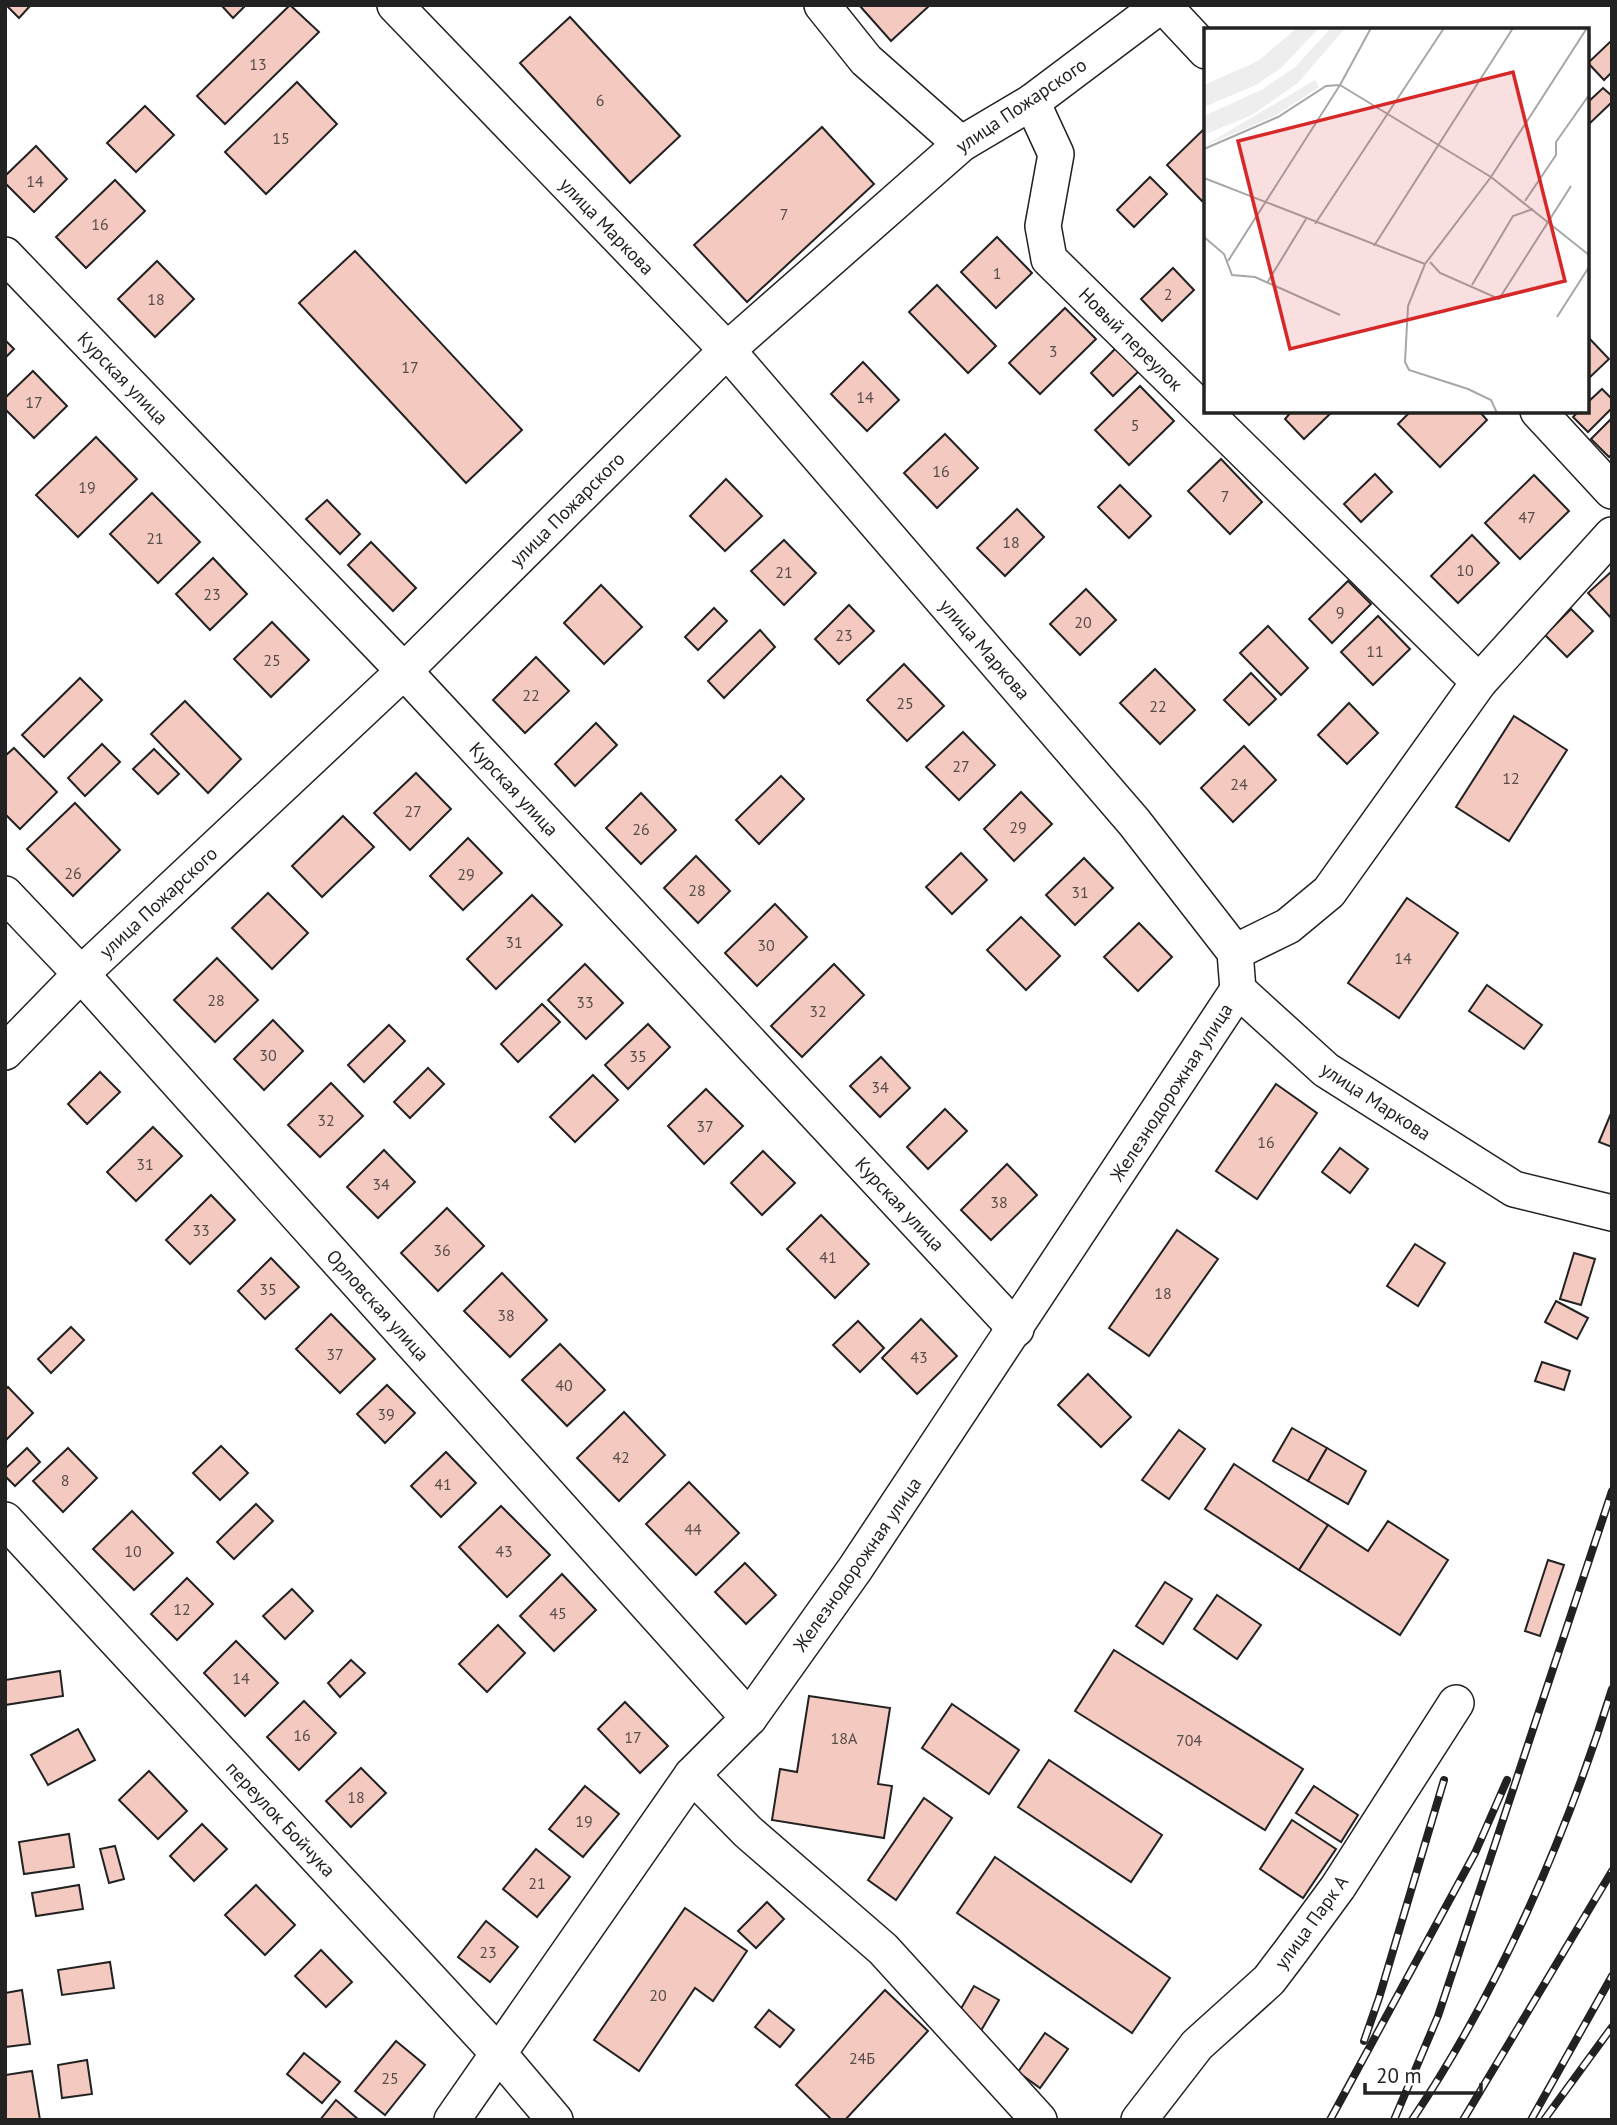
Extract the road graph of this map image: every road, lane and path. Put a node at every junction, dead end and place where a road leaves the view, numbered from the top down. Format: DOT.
graph roads {
  1 [pos="395,5"];
  2 [pos="822,5"];
  3 [pos="1162,5"];
  4 [pos="1204,49"];
  5 [pos="1032,102"];
  6 [pos="961,144"];
  7 [pos="5,255"];
  8 [pos="727,350"];
  9 [pos="1204,411"];
  10 [pos="1206,413"];
  11 [pos="1540,413"];
  12 [pos="1612,491"];
  13 [pos="1612,535"];
  14 [pos="404,671"];
  15 [pos="1479,682"];
  16 [pos="5,894"];
  17 [pos="1236,952"];
  18 [pos="81,974"];
  19 [pos="1238,989"];
  20 [pos="5,1052"];
  21 [pos="1612,1213"];
  22 [pos="1016,1329"];
  23 [pos="5,1520"];
  24 [pos="1456,1703"];
  25 [pos="749,1718"];
  26 [pos="692,1776"];
  27 [pos="499,2054"];
  28 [pos="452,2120"];
  29 [pos="555,2120"];
  30 [pos="1039,2120"];
  31 [pos="1139,2120"];
  1 -- 8 [label="street, улица Маркова"];
  2 -- 6 [label="street"];
  3 -- 4 [label="street"];
  3 -- 5 [label="street, улица Пожарского"];
  5 -- 6 [label="street, улица Пожарского"];
  5 -- 9 [label="street, Новый переулок"];
  6 -- 8 [label="street, улица Пожарского"];
  7 -- 14 [label="street, Курская улица"];
  8 -- 14 [label="street, улица Пожарского"];
  8 -- 17 [label="street, улица Маркова"];
  10 -- 15 [label="street, Новый переулок"];
  11 -- 12 [label="street"];
  13 -- 15 [label="street"];
  14 -- 18 [label="street, улица Пожарского"];
  14 -- 22 [label="street, Курская улица"];
  15 -- 17 [label="street"];
  16 -- 18 [label="street, Орловская улица"];
  17 -- 19 [label="street"];
  18 -- 20 [label="street, улица Пожарского"];
  18 -- 25 [label="street, Орловская улица"];
  19 -- 21 [label="street, улица Маркова"];
  19 -- 22 [label="street, Железнодорожная улица"];
  22 -- 25 [label="street, Железнодорожная улица"];
  23 -- 27 [label="street, переулок Бойчука"];
  24 -- 31 [label="street, улица Парк А"];
  25 -- 26 [label="street, Железнодорожная улица"];
  26 -- 27 [label="street, Железнодорожная улица"];
  26 -- 30 [label="street"];
  27 -- 28 [label="street, Железнодорожная улица"];
  27 -- 29 [label="street, переулок Бойчука"];
}
